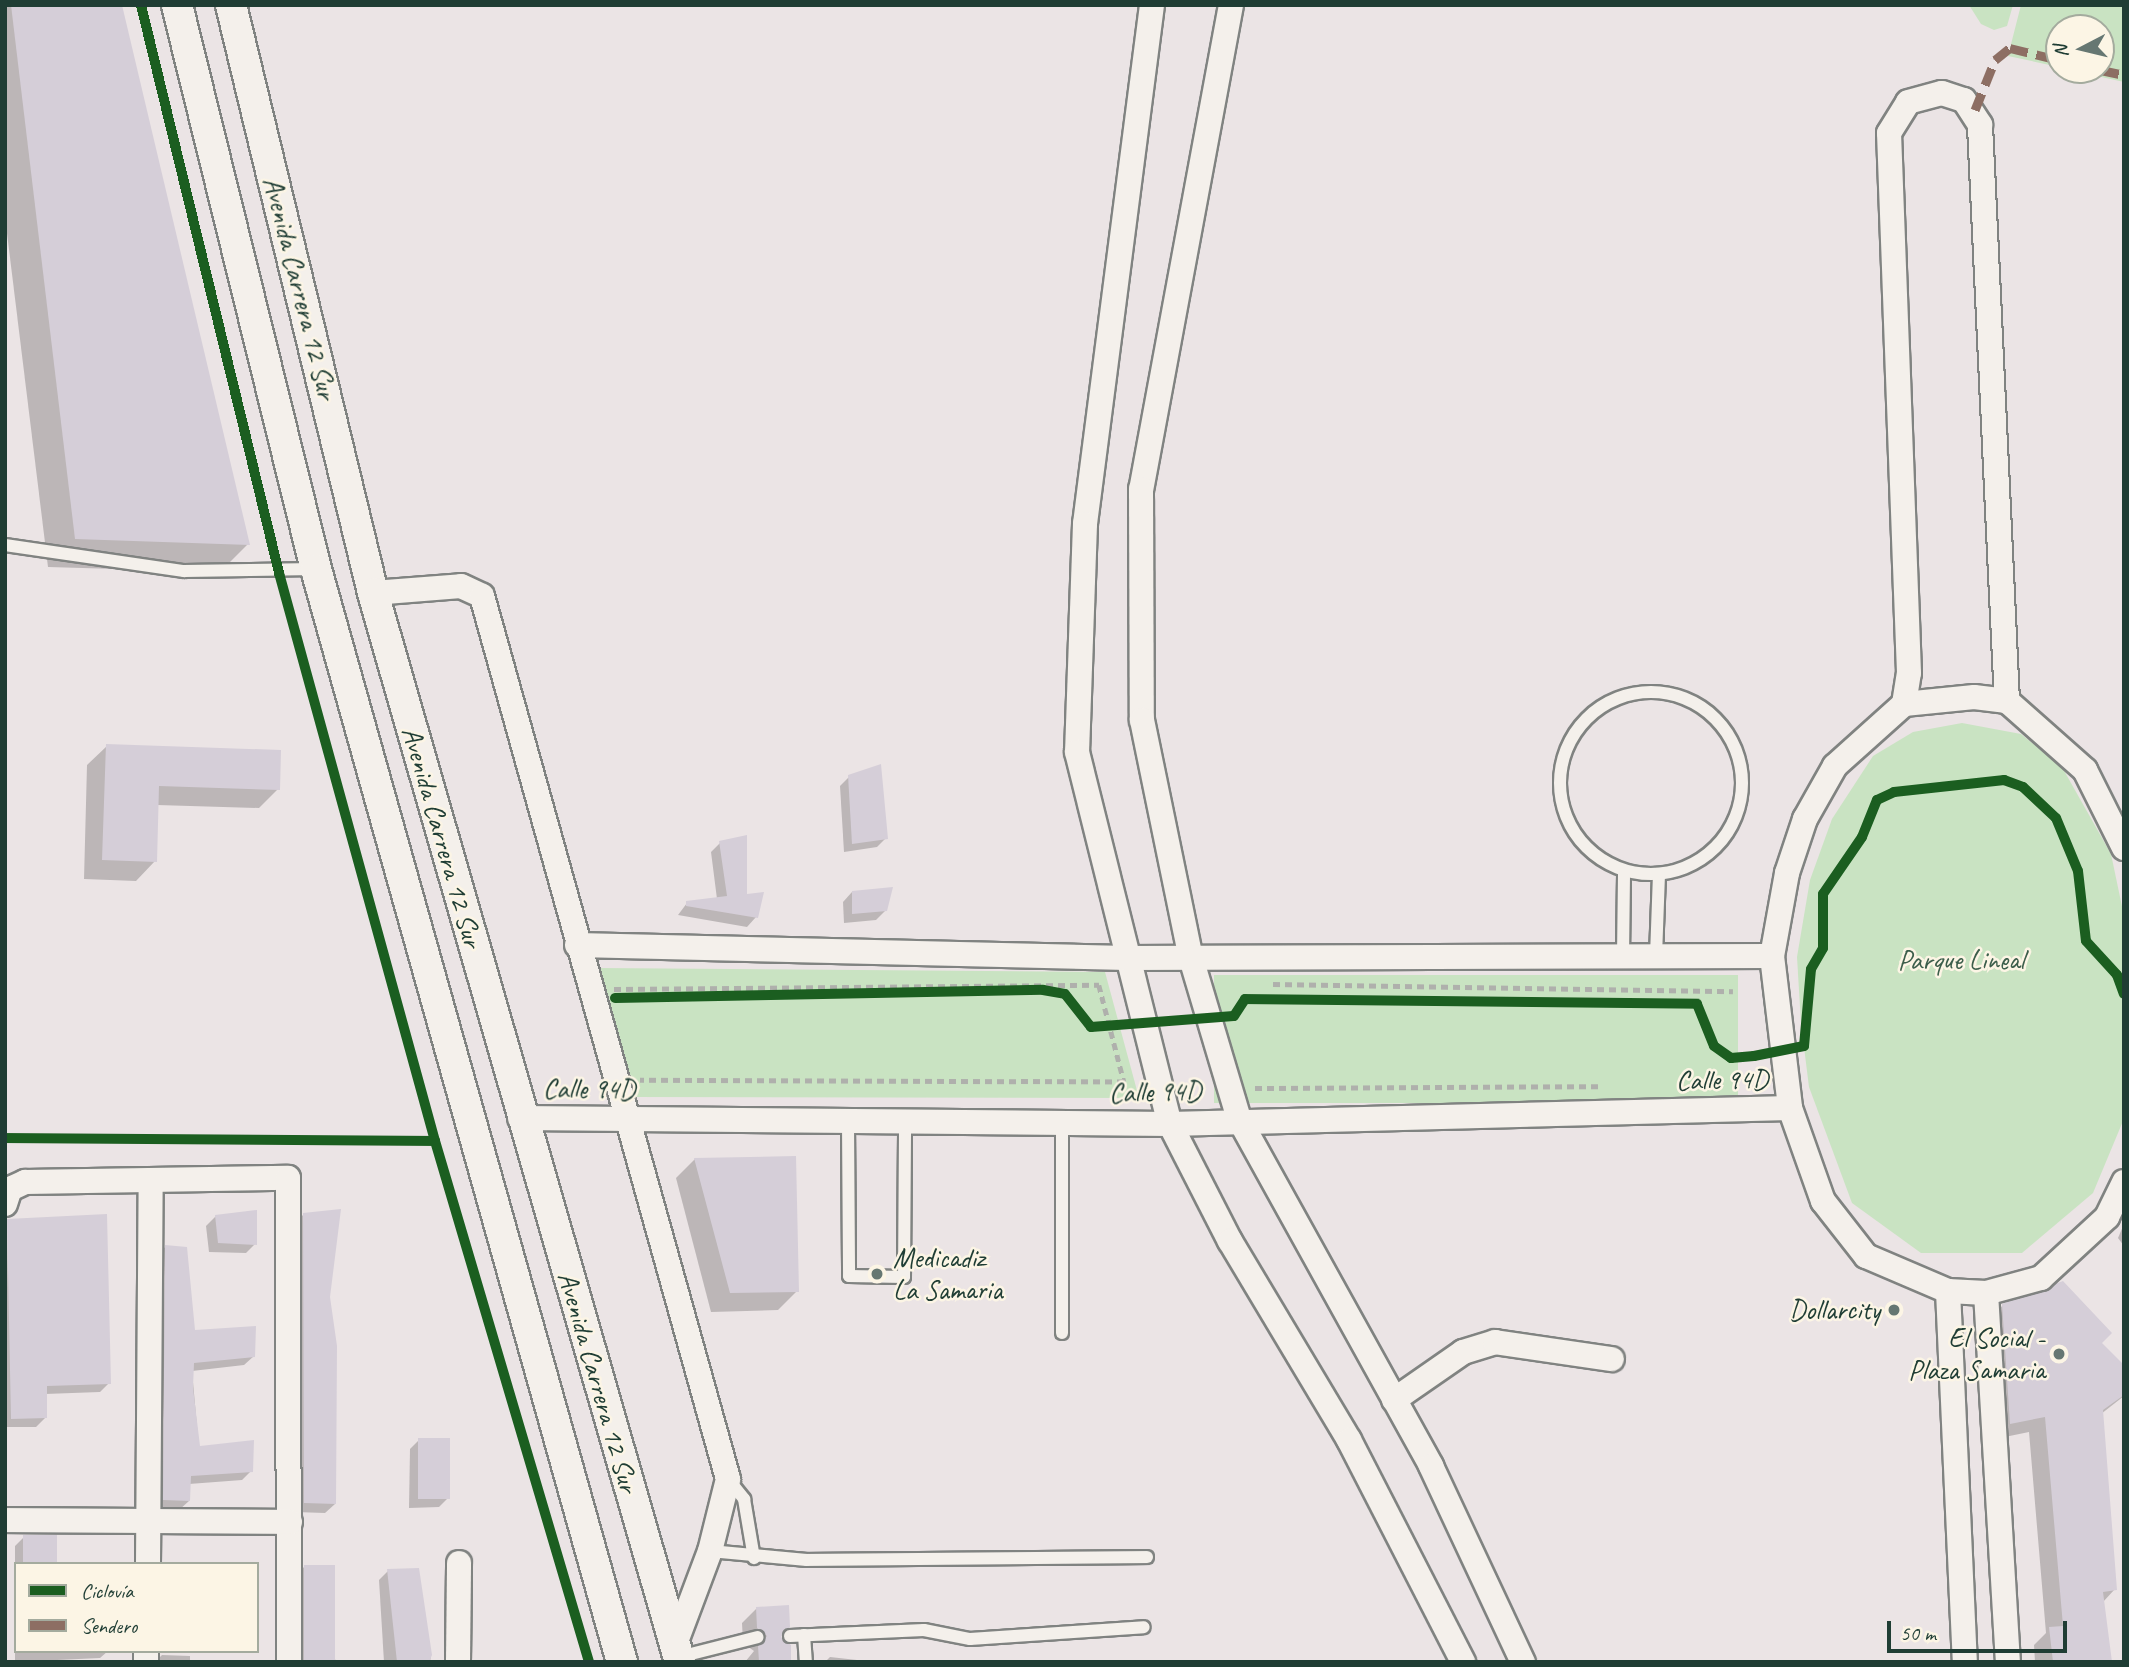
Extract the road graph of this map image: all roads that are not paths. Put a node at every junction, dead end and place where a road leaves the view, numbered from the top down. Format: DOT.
graph roads {
  1 [pos="177,5"];
  2 [pos="231,5"];
  3 [pos="1152,5"];
  4 [pos="1231,5"];
  5 [pos="5,545"];
  6 [pos="316,569"];
  7 [pos="373,593"];
  8 [pos="2007,701"];
  9 [pos="1903,704"];
  10 [pos="2124,848"];
  11 [pos="1624,871"];
  12 [pos="1659,875"];
  13 [pos="577,945"];
  14 [pos="1657,956"];
  15 [pos="1772,956"];
  16 [pos="1623,957"];
  17 [pos="1127,958"];
  18 [pos="1191,958"];
  19 [pos="1790,1108"];
  20 [pos="520,1118"];
  21 [pos="623,1119"];
  22 [pos="1239,1119"];
  23 [pos="848,1123"];
  24 [pos="905,1123"];
  25 [pos="1062,1123"];
  26 [pos="1170,1124"];
  27 [pos="151,1180"];
  28 [pos="2124,1182"];
  29 [pos="5,1204"];
  30 [pos="1948,1292"];
  31 [pos="1986,1293"];
  32 [pos="1062,1334"];
  33 [pos="1612,1359"];
  34 [pos="1394,1400"];
  35 [pos="728,1479"];
  36 [pos="5,1520"];
  37 [pos="149,1521"];
  38 [pos="290,1522"];
  39 [pos="710,1551"];
  40 [pos="1147,1557"];
  41 [pos="754,1558"];
  42 [pos="148,1562"];
  43 [pos="459,1563"];
  44 [pos="1144,1627"];
  45 [pos="758,1637"];
  46 [pos="678,1654"];
  47 [pos="1519,1658"];
  48 [pos="289,1662"];
  49 [pos="458,1662"];
  50 [pos="622,1662"];
  51 [pos="806,1662"];
  52 [pos="1463,1662"];
  53 [pos="1965,1662"];
  54 [pos="2008,1662"];
  1 -- 6 [label="street, Avenida Carrera 12 Sur"];
  2 -- 7 [label="street, Avenida Carrera 12 Sur"];
  3 -- 17 [label="street"];
  4 -- 18 [label="street"];
  5 -- 6 [label="lane"];
  6 -- 50 [label="street, Avenida Carrera 12 Sur"];
  7 -- 13 [label="street"];
  7 -- 20 [label="street, Avenida Carrera 12 Sur"];
  8 -- 9 [label="street"];
  8 -- 9 [label="street"];
  8 -- 10 [label="street"];
  9 -- 15 [label="street"];
  11 -- 12 [label="lane"];
  11 -- 12 [label="lane"];
  11 -- 16 [label="lane"];
  12 -- 14 [label="lane"];
  13 -- 17 [label="street"];
  13 -- 21 [label="street"];
  14 -- 15 [label="street"];
  14 -- 16 [label="street"];
  15 -- 19 [label="street"];
  16 -- 18 [label="street"];
  17 -- 18 [label="street"];
  17 -- 26 [label="street"];
  18 -- 22 [label="street"];
  19 -- 22 [label="street, Calle 94D"];
  19 -- 30 [label="street"];
  20 -- 21 [label="street, Calle 94D"];
  20 -- 46 [label="street, Avenida Carrera 12 Sur"];
  21 -- 23 [label="street, Calle 94D"];
  21 -- 35 [label="street"];
  22 -- 26 [label="street, Calle 94D"];
  22 -- 34 [label="street"];
  23 -- 24 [label="street, Calle 94D"];
  23 -- 24 [label="lane"];
  24 -- 25 [label="street, Calle 94D"];
  25 -- 26 [label="street, Calle 94D"];
  25 -- 32 [label="lane"];
  26 -- 52 [label="street"];
  27 -- 29 [label="street"];
  27 -- 37 [label="street"];
  27 -- 38 [label="street"];
  28 -- 31 [label="street"];
  30 -- 31 [label="street"];
  30 -- 53 [label="street"];
  31 -- 54 [label="street"];
  33 -- 34 [label="street"];
  34 -- 47 [label="street"];
  35 -- 39 [label="street"];
  35 -- 41 [label="lane"];
  36 -- 37 [label="street"];
  37 -- 38 [label="street"];
  37 -- 42 [label="street"];
  38 -- 48 [label="street"];
  39 -- 41 [label="lane"];
  39 -- 46 [label="street"];
  40 -- 41 [label="lane"];
  43 -- 49 [label="street"];
  44 -- 51 [label="lane"];
  45 -- 46 [label="lane"];
}
